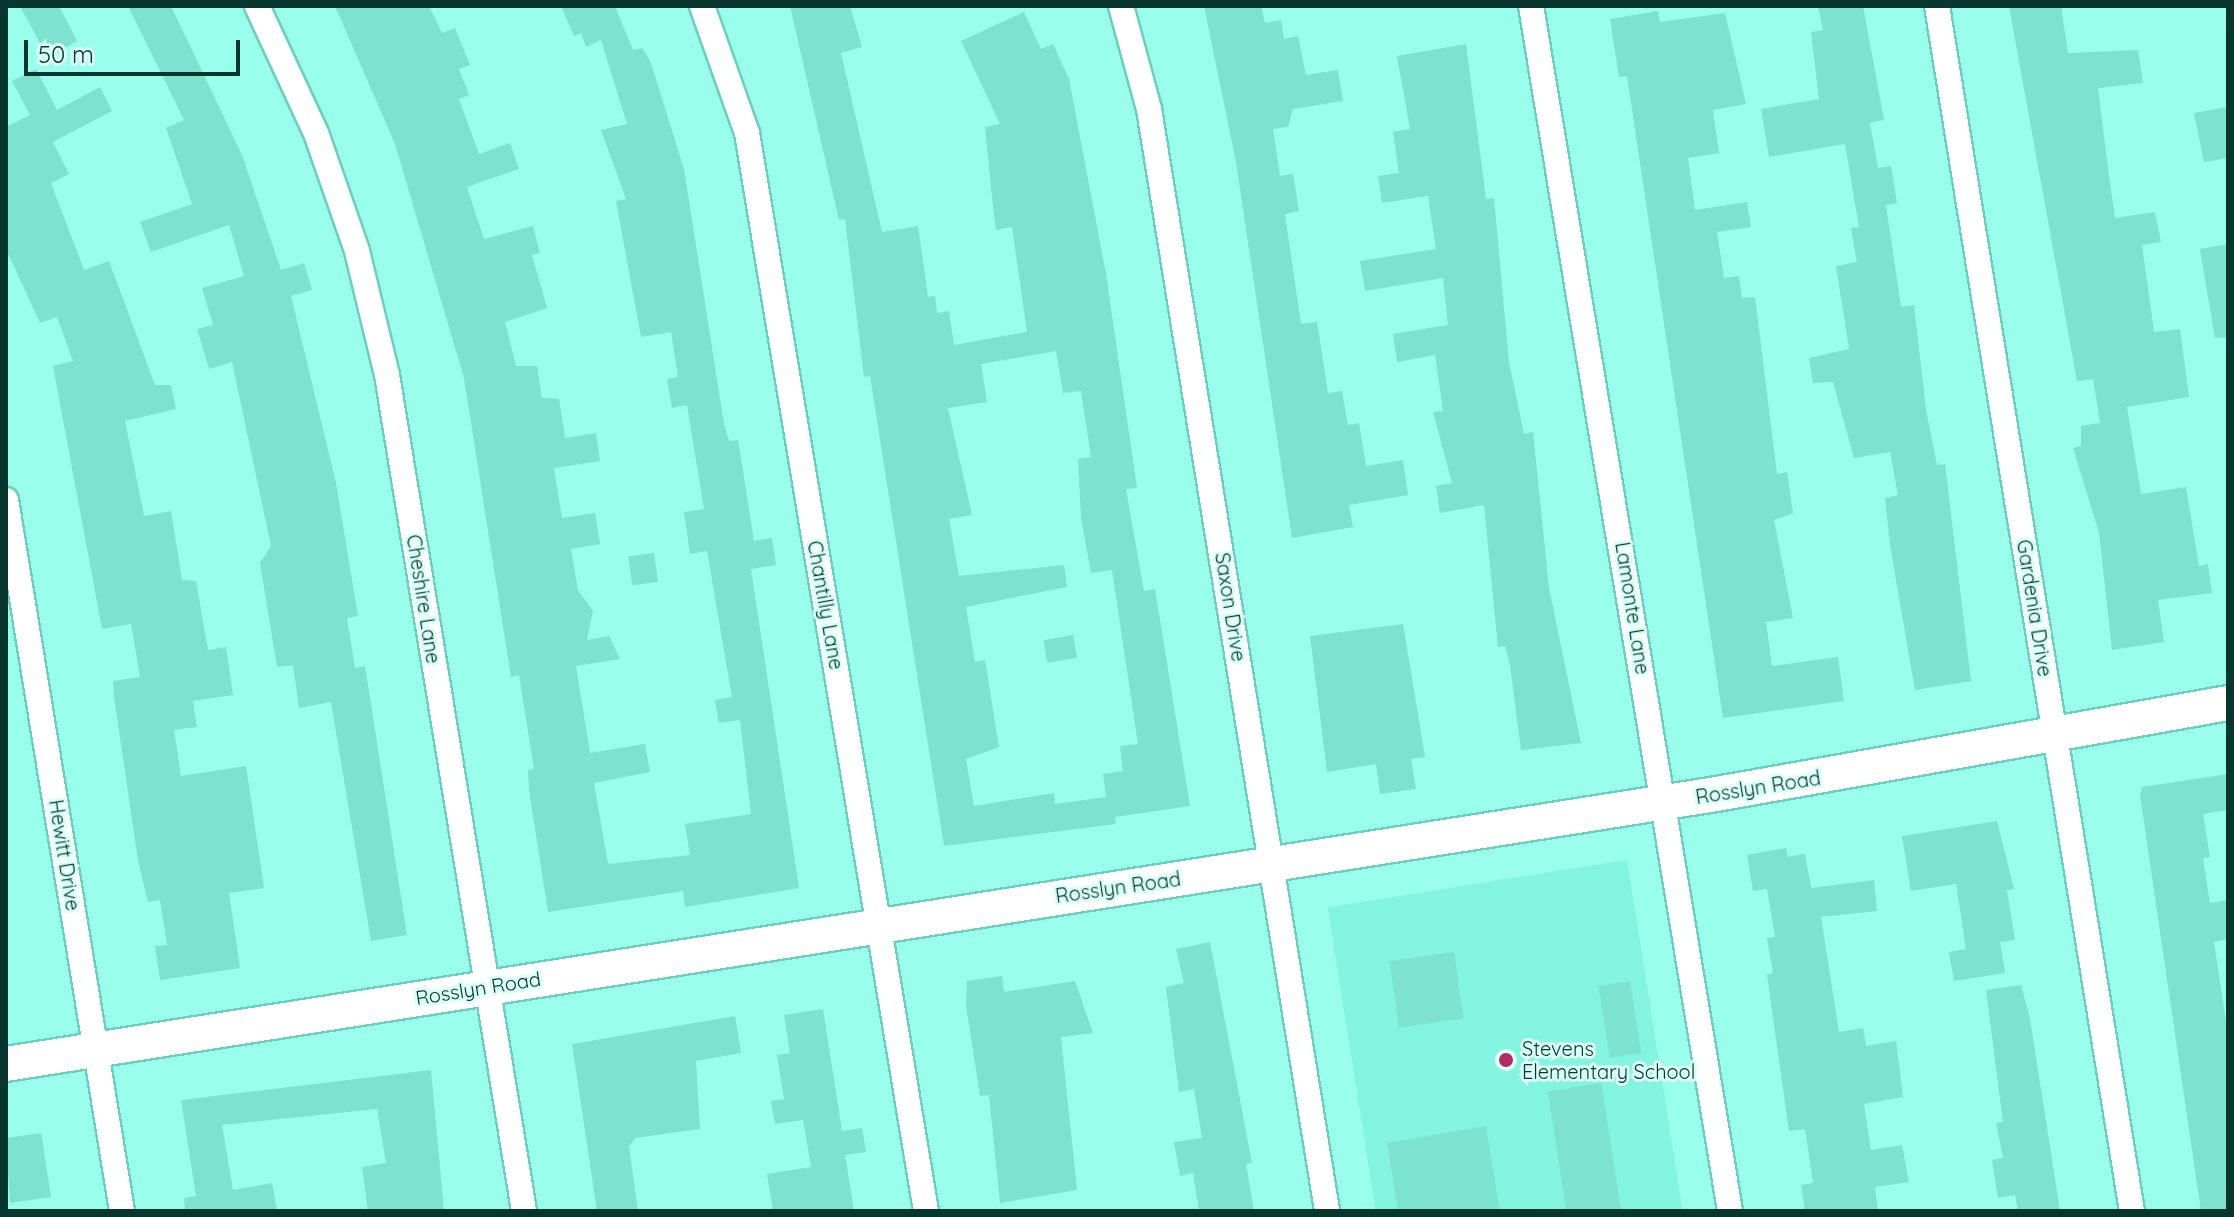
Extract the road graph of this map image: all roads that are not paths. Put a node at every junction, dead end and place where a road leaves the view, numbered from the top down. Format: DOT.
graph roads {
  1 [pos="257,6"];
  2 [pos="702,6"];
  3 [pos="1121,6"];
  4 [pos="1531,6"];
  5 [pos="1937,6"];
  6 [pos="6,500"];
  7 [pos="2228,703"];
  8 [pos="2056,738"];
  9 [pos="1664,802"];
  10 [pos="1271,865"];
  11 [pos="879,921"];
  12 [pos="487,987"];
  13 [pos="96,1048"];
  14 [pos="6,1064"];
  15 [pos="122,1211"];
  16 [pos="524,1211"];
  17 [pos="926,1211"];
  18 [pos="1327,1211"];
  19 [pos="1730,1211"];
  20 [pos="2132,1211"];
  1 -- 12 [label="street, Cheshire Lane"];
  2 -- 11 [label="street, Chantilly Lane"];
  3 -- 10 [label="street, Saxon Drive"];
  4 -- 9 [label="street, Lamonte Lane"];
  5 -- 8 [label="street, Gardenia Drive"];
  6 -- 13 [label="street, Hewitt Drive"];
  7 -- 8 [label="street, Rosslyn Road"];
  8 -- 9 [label="street, Rosslyn Road"];
  8 -- 20 [label="street, Gardenia Drive"];
  9 -- 10 [label="street, Rosslyn Road"];
  9 -- 19 [label="street, Lamonte Lane"];
  10 -- 11 [label="street, Rosslyn Road"];
  10 -- 18 [label="street, Saxon Drive"];
  11 -- 12 [label="street, Rosslyn Road"];
  11 -- 17 [label="street, Chantilly Lane"];
  12 -- 13 [label="street, Rosslyn Road"];
  12 -- 16 [label="street, Cheshire Lane"];
  13 -- 14 [label="street, Rosslyn Road"];
  13 -- 15 [label="street, Hewitt Drive"];
}
